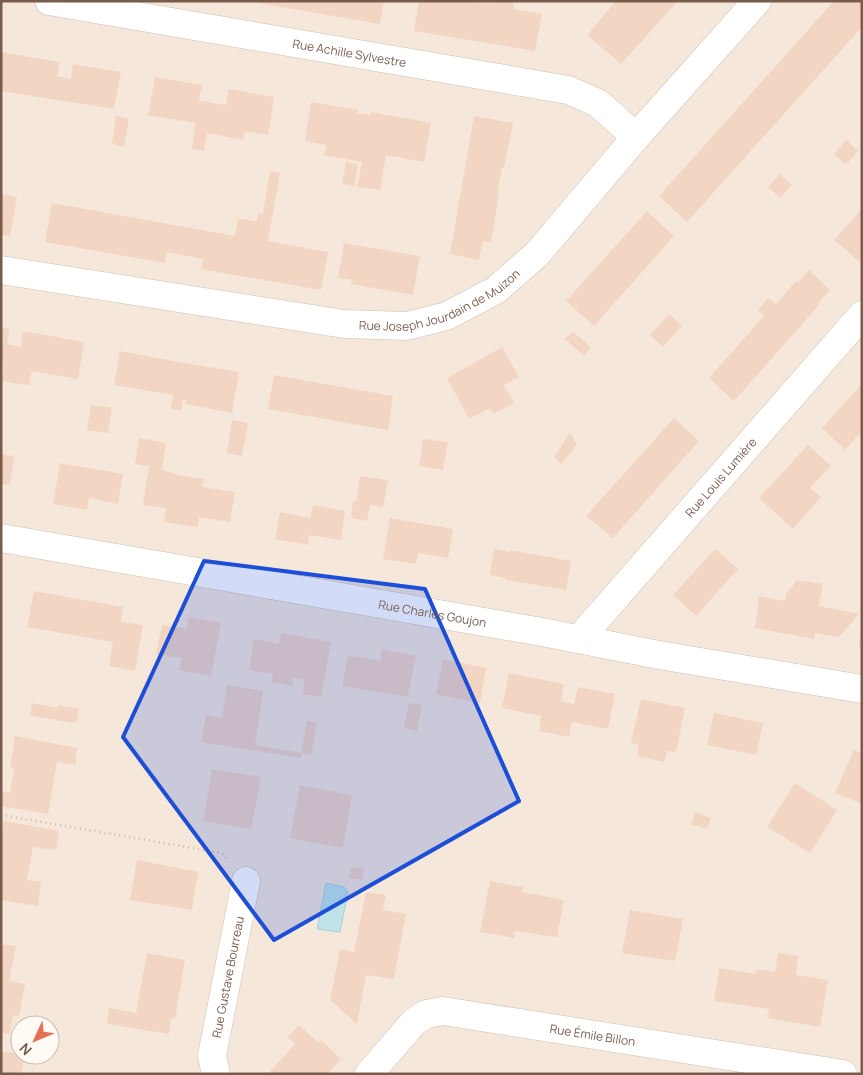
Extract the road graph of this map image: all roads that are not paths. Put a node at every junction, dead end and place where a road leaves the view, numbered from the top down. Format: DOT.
graph roads {
  1 [pos="49,1"];
  2 [pos="757,1"];
  3 [pos="636,137"];
  4 [pos="1,270"];
  5 [pos="862,315"];
  6 [pos="1,538"];
  7 [pos="579,639"];
  8 [pos="862,690"];
  9 [pos="246,881"];
  10 [pos="216,1074"];
  11 [pos="369,1074"];
  12 [pos="843,1074"];
  1 -- 3 [label="street, Rue Achille Sylvestre"];
  2 -- 3 [label="street, Rue Joseph Jourdain de Muizon"];
  3 -- 4 [label="street, Rue Joseph Jourdain de Muizon"];
  5 -- 7 [label="street, Rue Louis Lumière"];
  6 -- 7 [label="street, Rue Charles Goujon"];
  7 -- 8 [label="street, Rue Charles Goujon"];
  9 -- 10 [label="street, Rue Gustave Bourreau"];
  11 -- 12 [label="street, Rue Émile Billon"];
}
